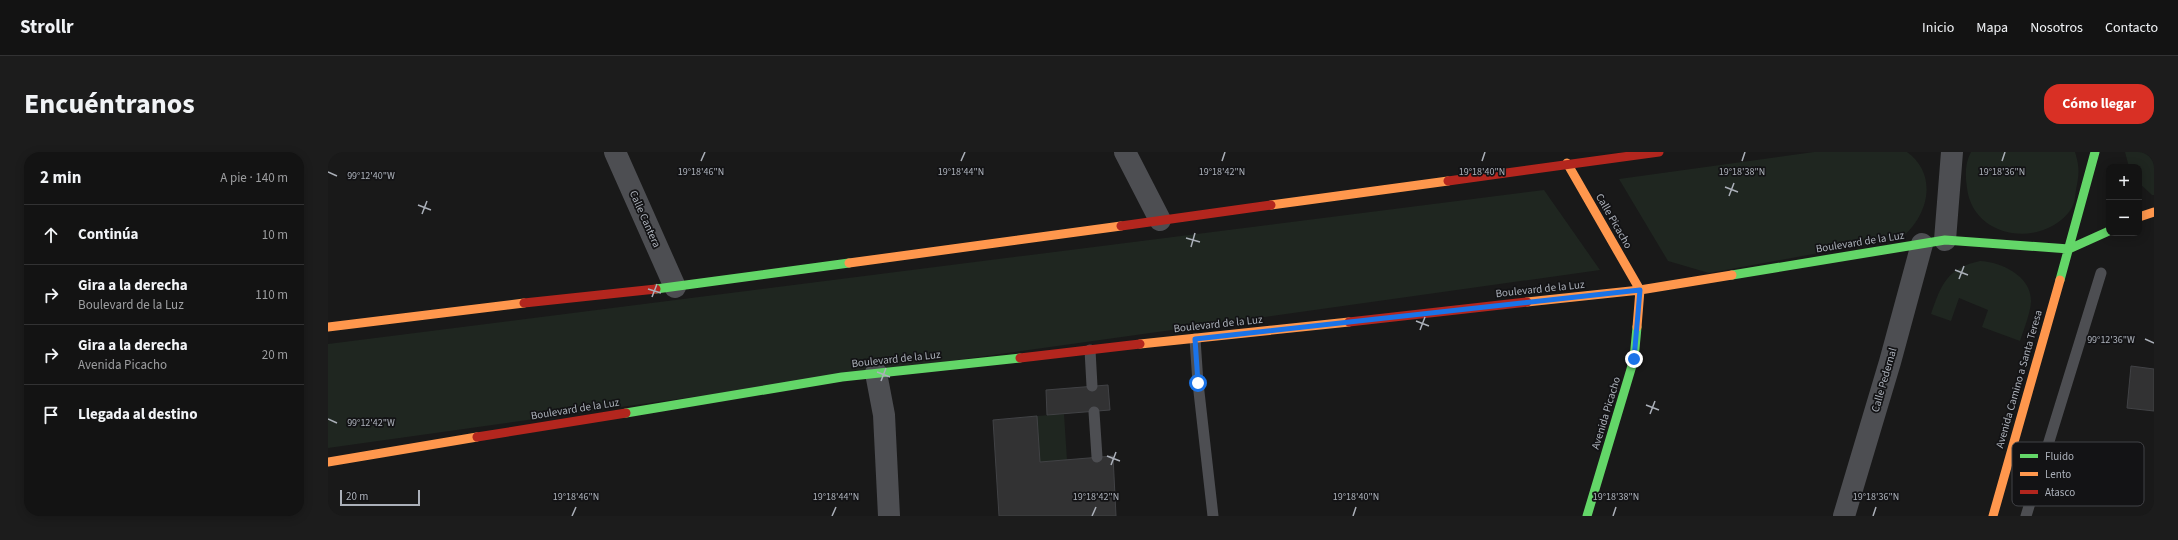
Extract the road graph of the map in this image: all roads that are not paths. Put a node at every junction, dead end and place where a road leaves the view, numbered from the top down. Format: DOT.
graph roads {
  1 [pos="615,152"];
  2 [pos="1125,152"];
  3 [pos="1659,152"];
  4 [pos="1952,152"];
  5 [pos="2095,152"];
  6 [pos="1566,158"];
  7 [pos="2154,212"];
  8 [pos="2142,217"];
  9 [pos="1160,220"];
  10 [pos="2106,232"];
  11 [pos="1945,240"];
  12 [pos="1922,244"];
  13 [pos="2069,249"];
  14 [pos="2101,273"];
  15 [pos="675,287"];
  16 [pos="1640,290"];
  17 [pos="328,327"];
  18 [pos="1195,339"];
  19 [pos="1090,350"];
  20 [pos="876,373"];
  21 [pos="1092,386"];
  22 [pos="1094,412"];
  23 [pos="2014,442"];
  24 [pos="2049,442"];
  25 [pos="2012,449"];
  26 [pos="1097,457"];
  27 [pos="328,462"];
  28 [pos="2029,506"];
  29 [pos="890,516"];
  30 [pos="1213,516"];
  31 [pos="1587,516"];
  32 [pos="1844,516"];
  33 [pos="1993,516"];
  34 [pos="2026,516"];
  1 -- 15 [label="street, Calle Cantera"];
  2 -- 9 [label="street"];
  3 -- 6 [label="street"];
  4 -- 11 [label="street"];
  5 -- 13 [label="street, Avenida Camino a Santa Teresa"];
  6 -- 9 [label="street"];
  6 -- 16 [label="street, Calle Picacho"];
  7 -- 8 [label="street"];
  9 -- 15 [label="street"];
  10 -- 13 [label="street, Boulevard de la Luz"];
  11 -- 12 [label="street, Boulevard de la Luz"];
  11 -- 13 [label="street, Boulevard de la Luz"];
  12 -- 16 [label="street, Boulevard de la Luz"];
  12 -- 32 [label="street, Calle Pedernal"];
  13 -- 23 [label="street, Avenida Camino a Santa Teresa"];
  14 -- 24 [label="lane"];
  15 -- 17 [label="street"];
  16 -- 18 [label="street, Boulevard de la Luz"];
  16 -- 31 [label="street, Avenida Picacho"];
  18 -- 19 [label="street, Boulevard de la Luz"];
  18 -- 30 [label="lane"];
  19 -- 20 [label="street, Boulevard de la Luz"];
  19 -- 21 [label="lane"];
  20 -- 27 [label="street, Boulevard de la Luz"];
  20 -- 29 [label="street"];
  22 -- 26 [label="lane"];
  25 -- 33 [label="street, Avenida Camino a Santa Teresa"];
  28 -- 34 [label="lane"];
}
